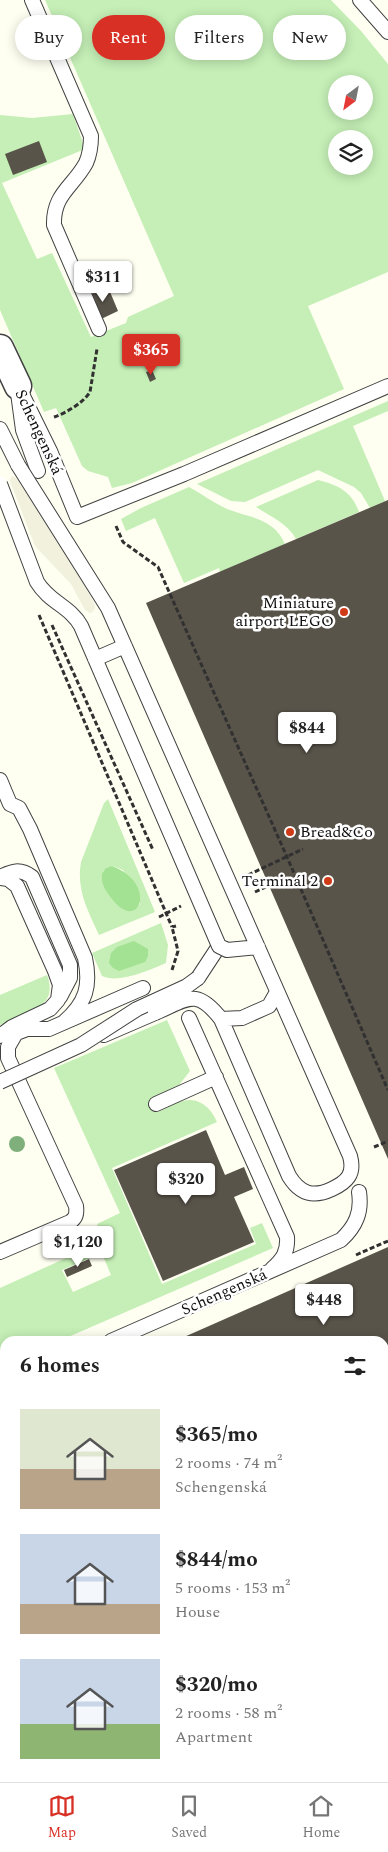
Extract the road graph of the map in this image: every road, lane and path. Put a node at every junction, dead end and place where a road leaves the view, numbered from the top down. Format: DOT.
graph roads {
  1 [pos="32,0"];
  2 [pos="360,0"];
  3 [pos="388,32"];
  4 [pos="99,329"];
  5 [pos="0,348"];
  6 [pos="18,386"];
  7 [pos="388,386"];
  8 [pos="50,418"];
  9 [pos="0,429"];
  10 [pos="38,471"];
  11 [pos="0,484"];
  12 [pos="116,526"];
  13 [pos="39,614"];
  14 [pos="49,617"];
  15 [pos="125,646"];
  16 [pos="95,659"];
  17 [pos="0,780"];
  18 [pos="155,853"];
  19 [pos="0,878"];
  20 [pos="320,886"];
  21 [pos="253,892"];
  22 [pos="175,898"];
  23 [pos="179,907"];
  24 [pos="218,946"];
  25 [pos="258,947"];
  26 [pos="170,976"];
  27 [pos="143,988"];
  28 [pos="277,992"];
  29 [pos="189,1018"];
  30 [pos="221,1019"];
  31 [pos="64,1022"];
  32 [pos="16,1033"];
  33 [pos="0,1036"];
  34 [pos="0,1040"];
  35 [pos="81,1045"];
  36 [pos="216,1077"];
  37 [pos="0,1082"];
  38 [pos="388,1090"];
  39 [pos="156,1104"];
  40 [pos="388,1141"];
  41 [pos="374,1147"];
  42 [pos="359,1192"];
  43 [pos="0,1252"];
  44 [pos="270,1272"];
  45 [pos="123,1336"];
  1 -- 4 [label="lane"];
  2 -- 3 [label="lane"];
  4 -- 8 [label="path"];
  5 -- 6 [label="street, Schengenská"];
  6 -- 7 [label="lane, Schengenská"];
  6 -- 10 [label="lane"];
  9 -- 15 [label="lane, bridge"];
  11 -- 16 [label="lane, bridge"];
  12 -- 38 [label="path"];
  13 -- 26 [label="path, bridge"];
  14 -- 18 [label="path"];
  15 -- 16 [label="lane, bridge"];
  15 -- 25 [label="lane, bridge"];
  16 -- 24 [label="lane, bridge"];
  17 -- 31 [label="lane"];
  19 -- 33 [label="lane"];
  20 -- 21 [label="path, bridge"];
  22 -- 23 [label="path"];
  24 -- 25 [label="lane, bridge"];
  24 -- 35 [label="lane, bridge"];
  25 -- 28 [label="lane, bridge"];
  27 -- 31 [label="lane"];
  28 -- 30 [label="lane, bridge"];
  28 -- 30 [label="lane, bridge"];
  29 -- 36 [label="lane"];
  30 -- 35 [label="lane, bridge"];
  31 -- 32 [label="lane"];
  32 -- 34 [label="lane"];
  32 -- 43 [label="lane"];
  35 -- 37 [label="lane, bridge"];
  36 -- 39 [label="lane"];
  36 -- 44 [label="lane"];
  40 -- 41 [label="path"];
  42 -- 44 [label="lane, Schengenská"];
  44 -- 45 [label="lane, Schengenská"];
}
